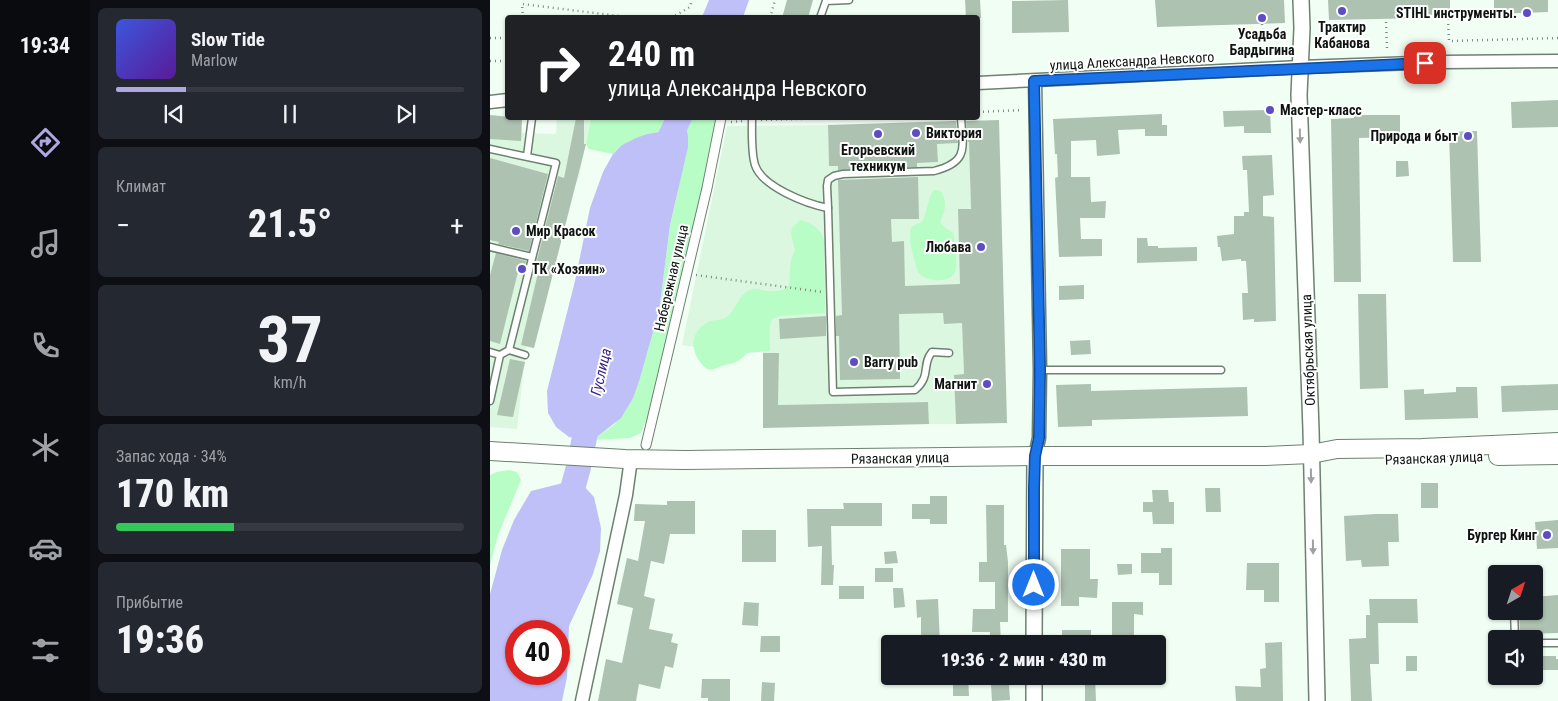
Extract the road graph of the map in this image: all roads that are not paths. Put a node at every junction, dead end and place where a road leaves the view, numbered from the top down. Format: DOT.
graph roads {
  1 [pos="849,0"];
  2 [pos="1301,0"];
  3 [pos="821,15"];
  4 [pos="1558,61"];
  5 [pos="1300,67"];
  6 [pos="1034,81"];
  7 [pos="980,83"];
  8 [pos="505,100"];
  9 [pos="490,102"];
  10 [pos="532,120"];
  11 [pos="721,120"];
  12 [pos="752,120"];
  13 [pos="961,120"];
  14 [pos="490,149"];
  15 [pos="527,156"];
  16 [pos="828,208"];
  17 [pos="490,247"];
  18 [pos="532,257"];
  19 [pos="509,350"];
  20 [pos="490,352"];
  21 [pos="949,353"];
  22 [pos="525,355"];
  23 [pos="500,356"];
  24 [pos="1040,370"];
  25 [pos="1221,370"];
  26 [pos="490,401"];
  27 [pos="1558,442"];
  28 [pos="646,445"];
  29 [pos="490,450"];
  30 [pos="1311,454"];
  31 [pos="1558,455"];
  32 [pos="1035,456"];
  33 [pos="628,459"];
  34 [pos="1034,635"];
  35 [pos="1558,642"];
  36 [pos="1543,643"];
  37 [pos="1034,685"];
  38 [pos="582,701"];
  39 [pos="1034,701"];
  40 [pos="1316,701"];
  1 -- 3 [label="lane"];
  2 -- 5 [label="street, Октябрьская улица"];
  4 -- 5 [label="street, улица Александра Невского"];
  5 -- 6 [label="street, улица Александра Невского"];
  5 -- 30 [label="street, Октябрьская улица, one-way"];
  6 -- 7 [label="street, улица Александра Невского"];
  6 -- 24 [label="street"];
  8 -- 9 [label="street"];
  10 -- 15 [label="lane"];
  11 -- 28 [label="street, Набережная улица"];
  12 -- 16 [label="lane"];
  13 -- 16 [label="lane"];
  14 -- 15 [label="lane"];
  15 -- 18 [label="lane"];
  16 -- 21 [label="lane"];
  17 -- 18 [label="lane"];
  18 -- 19 [label="lane"];
  19 -- 22 [label="lane"];
  19 -- 23 [label="lane"];
  20 -- 23 [label="lane"];
  23 -- 26 [label="lane"];
  24 -- 25 [label="lane"];
  24 -- 32 [label="street"];
  27 -- 30 [label="main road, Рязанская улица"];
  29 -- 33 [label="main road, Рязанская улица"];
  30 -- 31 [label="main road, Рязанская улица"];
  30 -- 32 [label="main road, Рязанская улица"];
  30 -- 40 [label="street, Октябрьская улица, one-way"];
  32 -- 33 [label="main road, Рязанская улица"];
  32 -- 34 [label="street"];
  33 -- 38 [label="street"];
  35 -- 36 [label="lane"];
  37 -- 39 [label="street"];
}
